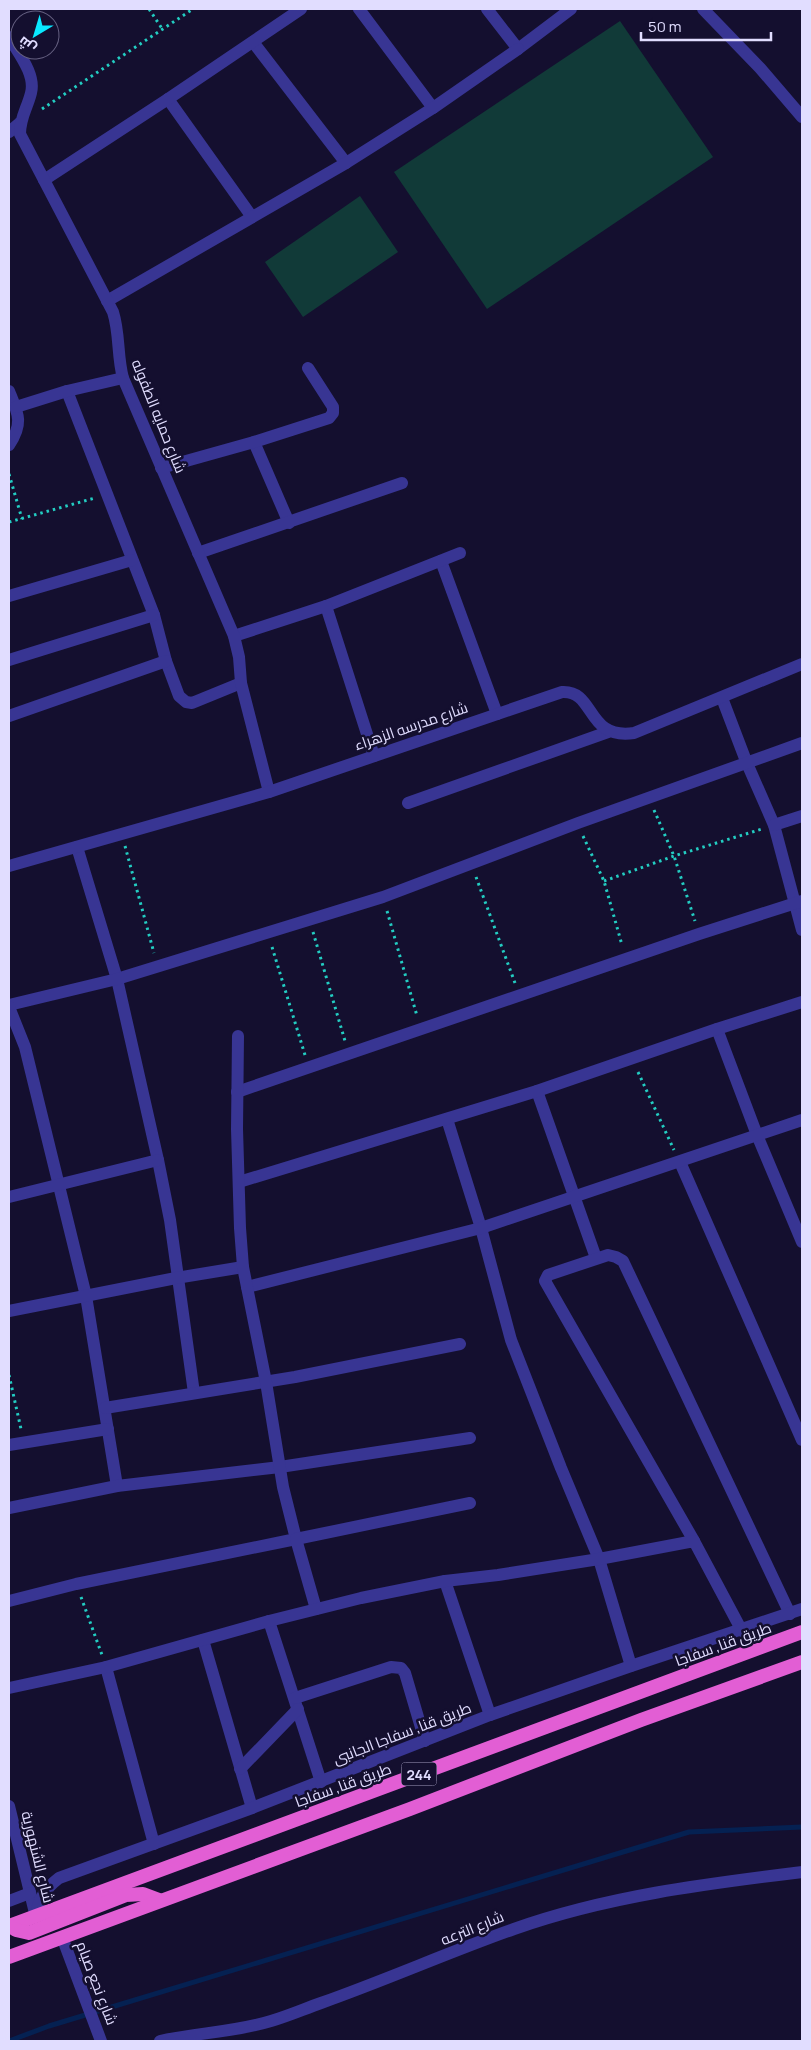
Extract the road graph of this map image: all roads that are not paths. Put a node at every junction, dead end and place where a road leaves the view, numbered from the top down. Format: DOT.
graph roads {
  1 [pos="301,9"];
  2 [pos="359,9"];
  3 [pos="487,9"];
  4 [pos="571,9"];
  5 [pos="703,9"];
  6 [pos="9,37"];
  7 [pos="253,42"];
  8 [pos="518,49"];
  9 [pos="168,99"];
  10 [pos="432,108"];
  11 [pos="802,117"];
  12 [pos="20,123"];
  13 [pos="9,132"];
  14 [pos="346,163"];
  15 [pos="44,180"];
  16 [pos="252,217"];
  17 [pos="107,301"];
  18 [pos="308,368"];
  19 [pos="123,378"];
  20 [pos="9,391"];
  21 [pos="67,391"];
  22 [pos="16,407"];
  23 [pos="254,442"];
  24 [pos="9,445"];
  25 [pos="161,468"];
  26 [pos="402,483"];
  27 [pos="289,523"];
  28 [pos="198,553"];
  29 [pos="460,553"];
  30 [pos="132,560"];
  31 [pos="441,561"];
  32 [pos="9,596"];
  33 [pos="326,606"];
  34 [pos="154,615"];
  35 [pos="234,636"];
  36 [pos="9,660"];
  37 [pos="166,661"];
  38 [pos="802,664"];
  39 [pos="241,683"];
  40 [pos="722,698"];
  41 [pos="497,714"];
  42 [pos="9,716"];
  43 [pos="608,732"];
  44 [pos="802,742"];
  45 [pos="374,756"];
  46 [pos="746,761"];
  47 [pos="269,792"];
  48 [pos="408,803"];
  49 [pos="802,816"];
  50 [pos="774,825"];
  51 [pos="77,847"];
  52 [pos="9,866"];
  53 [pos="799,902"];
  54 [pos="802,930"];
  55 [pos="117,979"];
  56 [pos="802,1002"];
  57 [pos="9,1006"];
  58 [pos="717,1029"];
  59 [pos="238,1036"];
  60 [pos="537,1091"];
  61 [pos="238,1092"];
  62 [pos="448,1119"];
  63 [pos="802,1120"];
  64 [pos="757,1135"];
  65 [pos="158,1160"];
  66 [pos="680,1162"];
  67 [pos="239,1182"];
  68 [pos="60,1185"];
  69 [pos="576,1196"];
  70 [pos="9,1197"];
  71 [pos="481,1228"];
  72 [pos="802,1242"];
  73 [pos="596,1258"];
  74 [pos="243,1267"];
  75 [pos="176,1278"];
  76 [pos="247,1287"];
  77 [pos="86,1296"];
  78 [pos="9,1311"];
  79 [pos="460,1344"];
  80 [pos="266,1382"];
  81 [pos="194,1393"];
  82 [pos="104,1408"];
  83 [pos="108,1429"];
  84 [pos="470,1438"];
  85 [pos="802,1440"];
  86 [pos="9,1445"];
  87 [pos="280,1467"];
  88 [pos="117,1486"];
  89 [pos="470,1503"];
  90 [pos="9,1508"];
  91 [pos="296,1538"];
  92 [pos="694,1542"];
  93 [pos="599,1559"];
  94 [pos="445,1581"];
  95 [pos="9,1601"];
  96 [pos="316,1608"];
  97 [pos="802,1609"];
  98 [pos="790,1614"];
  99 [pos="270,1621"];
  100 [pos="742,1630"];
  101 [pos="802,1632"];
  102 [pos="203,1640"];
  103 [pos="802,1662"];
  104 [pos="631,1666"];
  105 [pos="106,1667"];
  106 [pos="9,1688"];
  107 [pos="296,1703"];
  108 [pos="490,1716"];
  109 [pos="425,1741"];
  110 [pos="240,1769"];
  111 [pos="321,1782"];
  112 [pos="9,1806"];
  113 [pos="252,1808"];
  114 [pos="154,1844"];
  115 [pos="802,1872"];
  116 [pos="30,1892"];
  117 [pos="159,1900"];
  118 [pos="9,1901"];
  119 [pos="36,1915"];
  120 [pos="9,1924"];
  121 [pos="62,1937"];
  122 [pos="9,1957"];
  123 [pos="100,2037"];
  124 [pos="160,2041"];
  1 -- 7 [label="street"];
  2 -- 10 [label="street"];
  3 -- 8 [label="street"];
  4 -- 8 [label="street"];
  5 -- 11 [label="street"];
  6 -- 12 [label="street"];
  7 -- 9 [label="street"];
  7 -- 14 [label="street"];
  8 -- 10 [label="street"];
  9 -- 15 [label="street"];
  9 -- 16 [label="street"];
  10 -- 14 [label="street"];
  12 -- 13 [label="street"];
  12 -- 15 [label="street, شارع حمايه الطفوله"];
  14 -- 16 [label="street"];
  15 -- 17 [label="street, شارع حمايه الطفوله"];
  16 -- 17 [label="street"];
  17 -- 19 [label="street, شارع حمايه الطفوله"];
  18 -- 23 [label="street"];
  19 -- 21 [label="street"];
  19 -- 25 [label="street, شارع حمايه الطفوله"];
  20 -- 22 [label="street"];
  21 -- 22 [label="street"];
  21 -- 30 [label="street"];
  22 -- 24 [label="street"];
  23 -- 25 [label="street"];
  23 -- 27 [label="street"];
  25 -- 28 [label="street, شارع حمايه الطفوله"];
  26 -- 27 [label="street"];
  27 -- 28 [label="street"];
  28 -- 35 [label="street, شارع حمايه الطفوله"];
  29 -- 31 [label="street"];
  30 -- 32 [label="street"];
  30 -- 34 [label="street"];
  31 -- 33 [label="street"];
  31 -- 41 [label="street"];
  33 -- 35 [label="street"];
  33 -- 45 [label="street"];
  34 -- 36 [label="street"];
  34 -- 37 [label="street"];
  35 -- 39 [label="street, شارع حمايه الطفوله"];
  37 -- 39 [label="street"];
  37 -- 42 [label="street"];
  38 -- 40 [label="street"];
  39 -- 47 [label="street, شارع حمايه الطفوله"];
  40 -- 43 [label="street"];
  40 -- 46 [label="street"];
  41 -- 43 [label="street, شارع مدرسه الزهراء"];
  41 -- 45 [label="street, شارع مدرسه الزهراء"];
  43 -- 48 [label="street"];
  44 -- 46 [label="street"];
  45 -- 47 [label="street, شارع مدرسه الزهراء"];
  46 -- 50 [label="street"];
  46 -- 55 [label="street"];
  47 -- 51 [label="street, شارع مدرسه الزهراء"];
  49 -- 50 [label="street"];
  50 -- 53 [label="street"];
  51 -- 52 [label="street, شارع مدرسه الزهراء"];
  51 -- 55 [label="street"];
  53 -- 54 [label="street"];
  53 -- 61 [label="street"];
  55 -- 57 [label="street"];
  55 -- 65 [label="street"];
  56 -- 58 [label="street"];
  57 -- 68 [label="street"];
  58 -- 60 [label="street"];
  58 -- 64 [label="street"];
  59 -- 61 [label="street"];
  60 -- 62 [label="street"];
  60 -- 69 [label="street"];
  61 -- 67 [label="street"];
  62 -- 67 [label="street"];
  62 -- 71 [label="street"];
  63 -- 64 [label="street"];
  64 -- 66 [label="street"];
  64 -- 72 [label="street"];
  65 -- 68 [label="street"];
  65 -- 75 [label="street"];
  66 -- 69 [label="street"];
  66 -- 85 [label="street"];
  67 -- 74 [label="street"];
  68 -- 70 [label="street"];
  68 -- 77 [label="street"];
  69 -- 71 [label="street"];
  69 -- 73 [label="street"];
  71 -- 76 [label="street"];
  71 -- 93 [label="street"];
  73 -- 92 [label="street"];
  73 -- 98 [label="street"];
  74 -- 75 [label="street"];
  74 -- 76 [label="street"];
  75 -- 77 [label="street"];
  75 -- 81 [label="street"];
  76 -- 80 [label="street"];
  77 -- 78 [label="street"];
  77 -- 82 [label="street"];
  79 -- 80 [label="street"];
  80 -- 81 [label="street"];
  80 -- 87 [label="street"];
  81 -- 82 [label="street"];
  82 -- 83 [label="street"];
  83 -- 86 [label="street"];
  83 -- 88 [label="street"];
  84 -- 87 [label="street"];
  87 -- 88 [label="street"];
  87 -- 91 [label="street"];
  88 -- 90 [label="street"];
  89 -- 91 [label="street"];
  91 -- 95 [label="street"];
  91 -- 96 [label="street"];
  92 -- 93 [label="street"];
  92 -- 100 [label="street"];
  93 -- 94 [label="street"];
  93 -- 104 [label="street"];
  94 -- 96 [label="street"];
  94 -- 108 [label="street"];
  96 -- 99 [label="street"];
  97 -- 98 [label="street, طريق قنا, سفاجا الجانبى"];
  98 -- 100 [label="street, طريق قنا, سفاجا الجانبى"];
  99 -- 102 [label="street"];
  99 -- 107 [label="street"];
  100 -- 104 [label="street, طريق قنا, سفاجا الجانبى"];
  101 -- 119 [label="highway, طريق قنا, سفاجا / 244"];
  102 -- 105 [label="street"];
  102 -- 110 [label="street"];
  103 -- 117 [label="highway, 244"];
  104 -- 108 [label="street, طريق قنا, سفاجا الجانبى"];
  105 -- 106 [label="street"];
  105 -- 114 [label="street"];
  107 -- 109 [label="street"];
  107 -- 110 [label="street"];
  107 -- 111 [label="street"];
  108 -- 109 [label="street, طريق قنا, سفاجا الجانبى"];
  109 -- 111 [label="street, طريق قنا, سفاجا الجانبى"];
  110 -- 113 [label="street"];
  111 -- 113 [label="street, طريق قنا, سفاجا الجانبى"];
  112 -- 116 [label="street, شارع الشنهورية"];
  113 -- 114 [label="street, طريق قنا, سفاجا الجانبى"];
  114 -- 119 [label="street, طريق قنا, سفاجا الجانبى"];
  115 -- 124 [label="street, شارع الترعه"];
  116 -- 118 [label="street"];
  116 -- 119 [label="street, شارع الشنهورية"];
  117 -- 120 [label="highway"];
  117 -- 121 [label="highway, 244"];
  119 -- 120 [label="highway, 244"];
  121 -- 122 [label="highway, 244"];
  121 -- 123 [label="street, شارع نجع صيام"];
}
